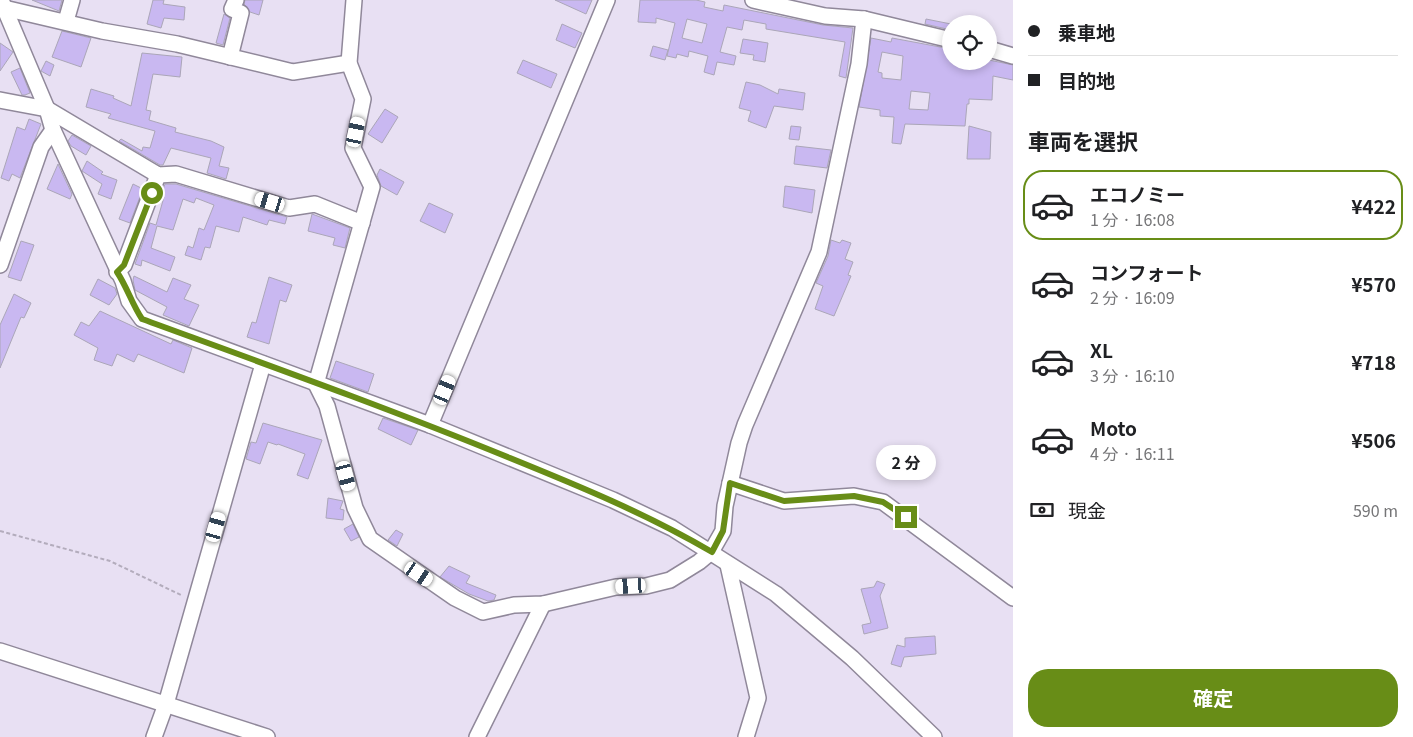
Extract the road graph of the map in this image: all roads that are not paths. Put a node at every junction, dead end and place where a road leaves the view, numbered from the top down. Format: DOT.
graph roads {
  1 [pos="72,0"];
  2 [pos="236,0"];
  3 [pos="354,0"];
  4 [pos="607,0"];
  5 [pos="753,0"];
  6 [pos="2,6"];
  7 [pos="864,19"];
  8 [pos="66,21"];
  9 [pos="942,38"];
  10 [pos="997,51"];
  11 [pos="1013,56"];
  12 [pos="230,58"];
  13 [pos="348,63"];
  14 [pos="0,100"];
  15 [pos="47,109"];
  16 [pos="53,130"];
  17 [pos="158,175"];
  18 [pos="362,223"];
  19 [pos="0,264"];
  20 [pos="117,272"];
  21 [pos="263,364"];
  22 [pos="316,384"];
  23 [pos="430,425"];
  24 [pos="730,483"];
  25 [pos="712,552"];
  26 [pos="728,565"];
  27 [pos="1013,598"];
  28 [pos="543,604"];
  29 [pos="0,650"];
  30 [pos="166,704"];
  31 [pos="154,737"];
  32 [pos="267,737"];
  33 [pos="477,737"];
  34 [pos="746,737"];
  35 [pos="934,737"];
  1 -- 8 [label="street"];
  2 -- 12 [label="street"];
  3 -- 13 [label="street"];
  4 -- 23 [label="street"];
  5 -- 7 [label="street"];
  6 -- 8 [label="street"];
  6 -- 15 [label="street"];
  7 -- 9 [label="street"];
  7 -- 24 [label="street"];
  8 -- 12 [label="street"];
  10 -- 11 [label="street"];
  12 -- 13 [label="street"];
  13 -- 18 [label="street"];
  14 -- 15 [label="street"];
  15 -- 16 [label="street"];
  15 -- 17 [label="street"];
  16 -- 19 [label="street"];
  16 -- 20 [label="street"];
  17 -- 18 [label="street"];
  17 -- 20 [label="street"];
  18 -- 22 [label="street"];
  20 -- 21 [label="street"];
  21 -- 22 [label="street"];
  21 -- 30 [label="street"];
  22 -- 23 [label="street"];
  22 -- 28 [label="street"];
  23 -- 25 [label="street"];
  24 -- 25 [label="street"];
  24 -- 27 [label="street"];
  25 -- 26 [label="street"];
  25 -- 28 [label="street"];
  26 -- 34 [label="street"];
  26 -- 35 [label="street"];
  28 -- 33 [label="street"];
  29 -- 30 [label="street"];
  30 -- 31 [label="street"];
  30 -- 32 [label="street"];
}
